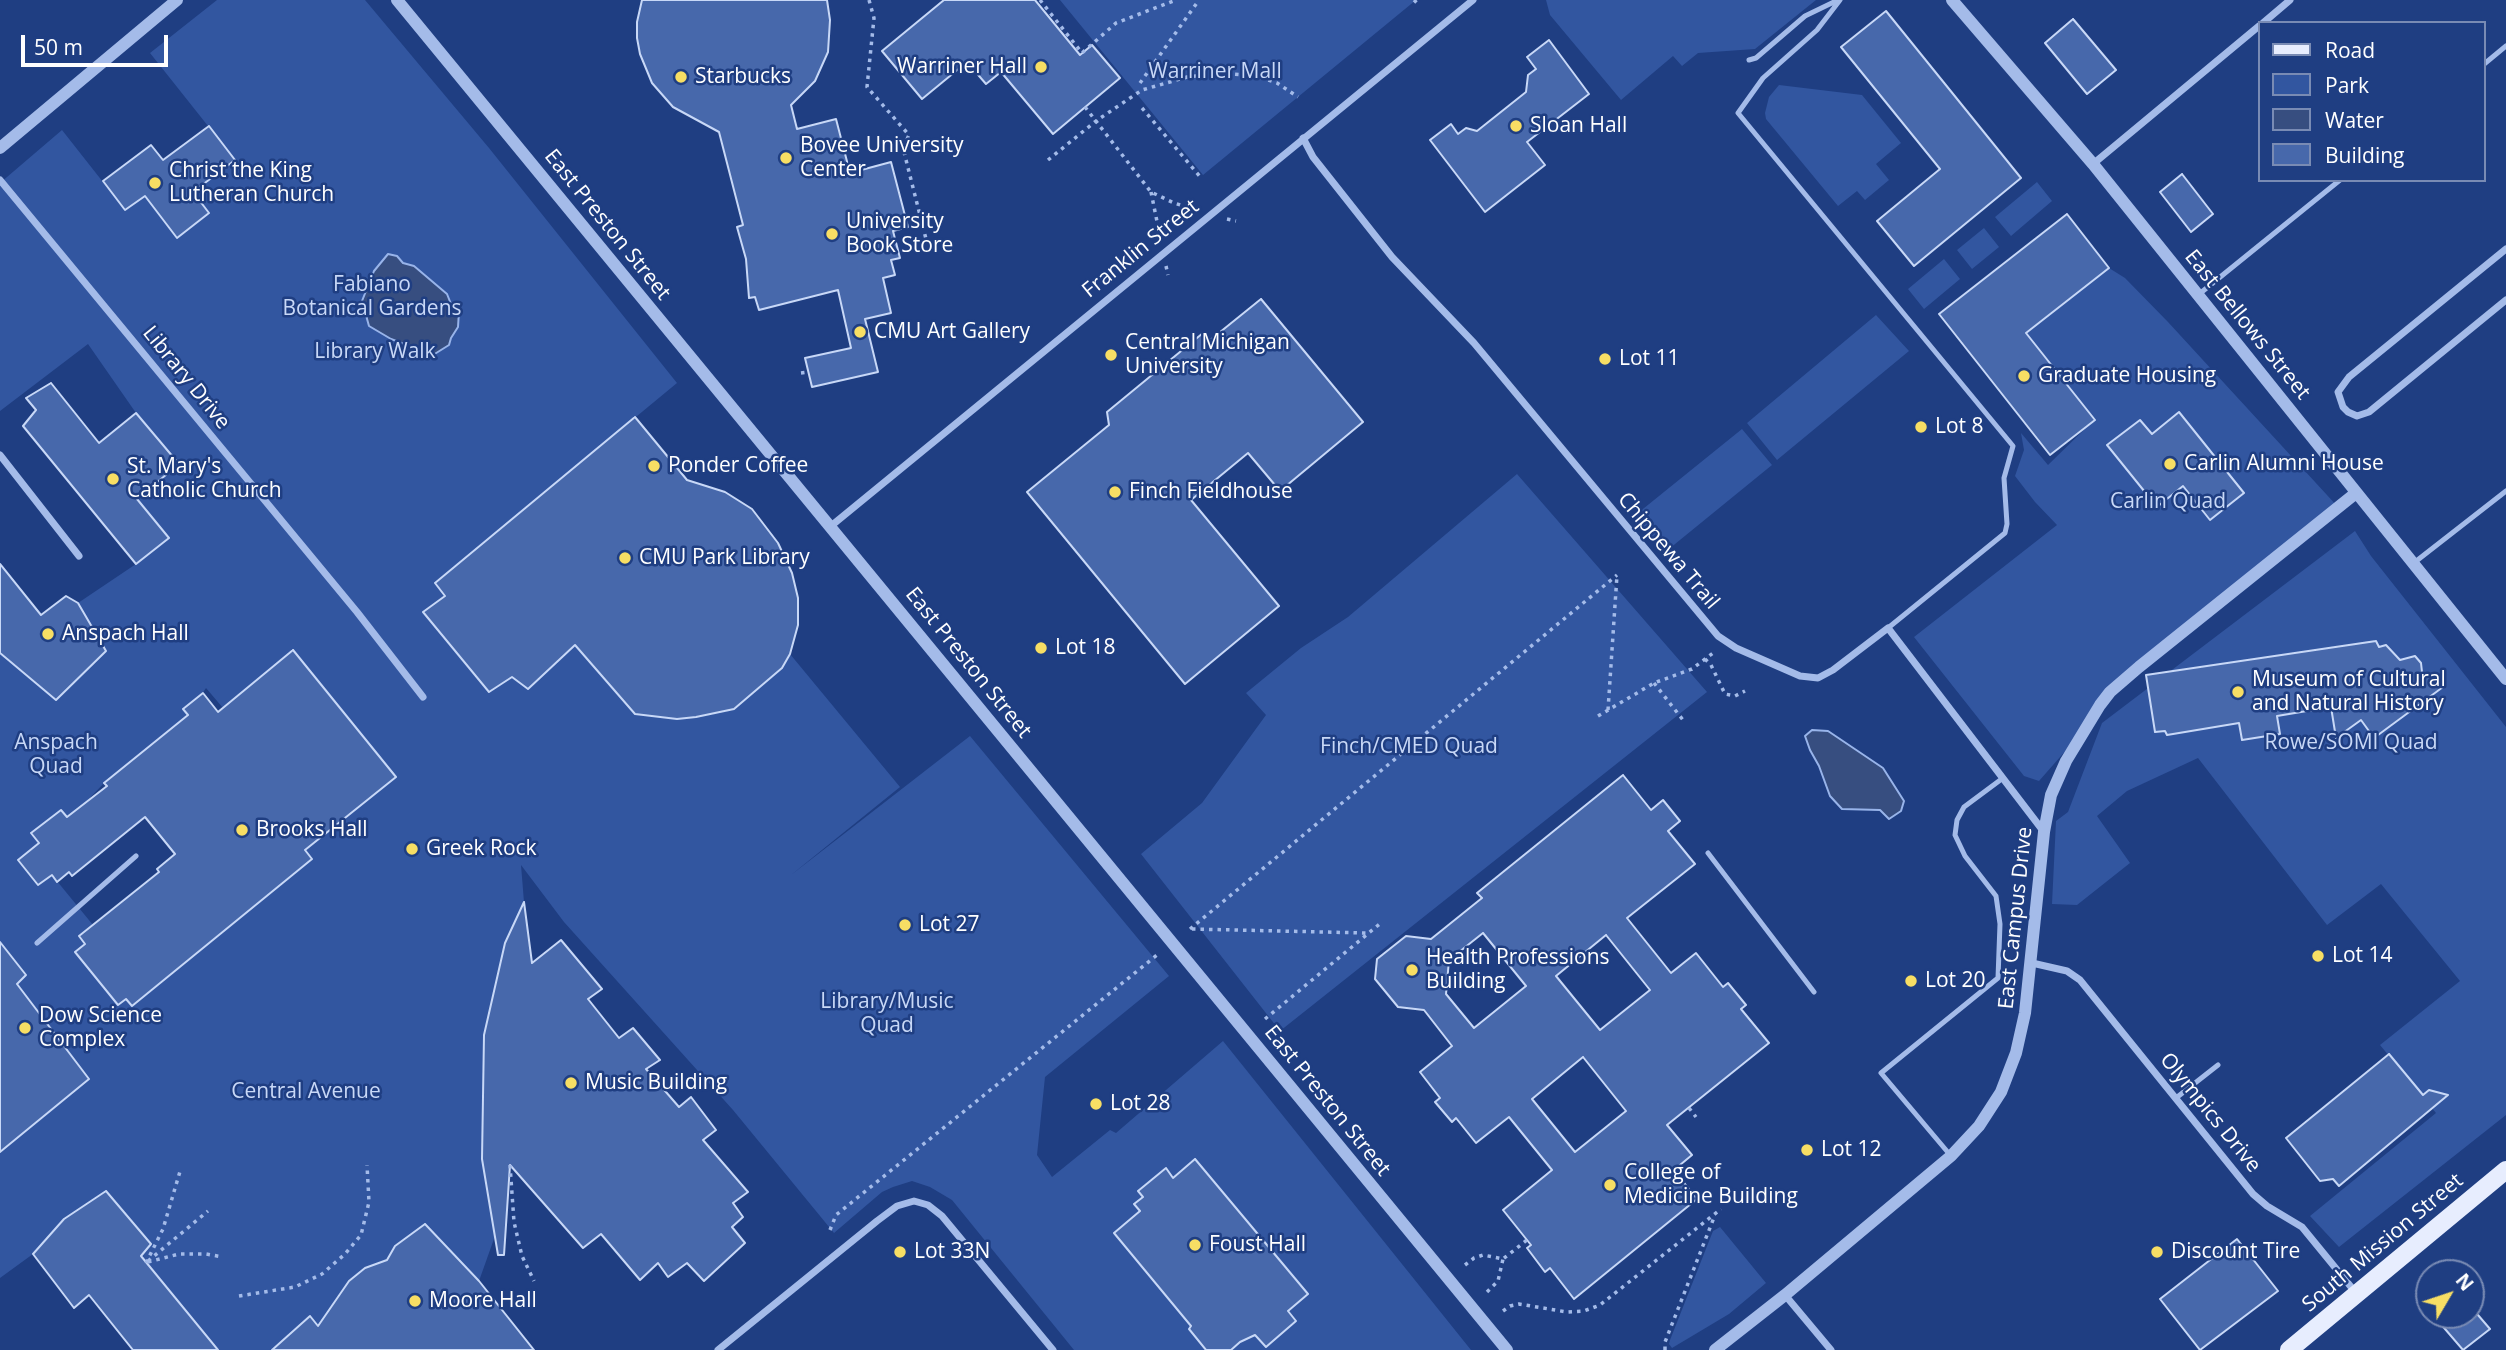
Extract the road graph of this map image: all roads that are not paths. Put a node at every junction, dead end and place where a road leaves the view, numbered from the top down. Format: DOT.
graph roads {
  1 [pos="177,0"];
  2 [pos="397,0"];
  3 [pos="1473,0"];
  4 [pos="1839,0"];
  5 [pos="1952,0"];
  6 [pos="2290,0"];
  7 [pos="2265,21"];
  8 [pos="2258,27"];
  9 [pos="2506,47"];
  10 [pos="1749,60"];
  11 [pos="2485,63"];
  12 [pos="1303,138"];
  13 [pos="0,148"];
  14 [pos="2094,164"];
  15 [pos="0,180"];
  16 [pos="2338,182"];
  17 [pos="2506,249"];
  18 [pos="2198,295"];
  19 [pos="2506,300"];
  20 [pos="0,455"];
  21 [pos="2506,491"];
  22 [pos="2356,493"];
  23 [pos="831,526"];
  24 [pos="79,556"];
  25 [pos="2413,564"];
  26 [pos="1888,628"];
  27 [pos="2506,680"];
  28 [pos="423,697"];
  29 [pos="2003,778"];
  30 [pos="2045,832"];
  31 [pos="1708,853"];
  32 [pos="136,856"];
  33 [pos="37,943"];
  34 [pos="2032,963"];
  35 [pos="1814,992"];
  36 [pos="2218,1065"];
  37 [pos="2176,1098"];
  38 [pos="1951,1156"];
  39 [pos="2506,1170"];
  40 [pos="1785,1294"];
  41 [pos="2357,1294"];
  42 [pos="2298,1347"];
  43 [pos="718,1350"];
  44 [pos="1053,1350"];
  45 [pos="1507,1350"];
  46 [pos="1715,1350"];
  47 [pos="1831,1350"];
  1 -- 13 [label="street"];
  2 -- 23 [label="street, East Preston Street"];
  3 -- 12 [label="street, Franklin Street"];
  4 -- 10 [label="lane"];
  4 -- 26 [label="lane"];
  5 -- 14 [label="street, East Bellows Street"];
  6 -- 7 [label="street"];
  8 -- 14 [label="street"];
  9 -- 11 [label="lane"];
  12 -- 23 [label="street, Franklin Street"];
  12 -- 26 [label="street, Chippewa Trail"];
  14 -- 18 [label="street, East Bellows Street"];
  15 -- 28 [label="street, Library Drive"];
  16 -- 18 [label="lane"];
  17 -- 19 [label="street"];
  18 -- 22 [label="street, East Bellows Street"];
  20 -- 24 [label="street"];
  21 -- 25 [label="lane"];
  22 -- 25 [label="street, East Bellows Street"];
  22 -- 30 [label="street, East Campus Drive"];
  23 -- 45 [label="street, East Preston Street"];
  25 -- 27 [label="street, East Bellows Street"];
  26 -- 29 [label="street"];
  29 -- 30 [label="street"];
  29 -- 38 [label="lane"];
  30 -- 34 [label="street, East Campus Drive"];
  31 -- 35 [label="lane"];
  32 -- 33 [label="lane"];
  34 -- 37 [label="street, Olympics Drive"];
  34 -- 38 [label="street, East Campus Drive"];
  36 -- 37 [label="lane"];
  37 -- 41 [label="street, Olympics Drive"];
  38 -- 40 [label="street, East Campus Drive"];
  39 -- 41 [label="main road, South Mission Street"];
  40 -- 46 [label="street, East Campus Drive"];
  40 -- 47 [label="street"];
  41 -- 42 [label="main road, South Mission Street"];
  43 -- 44 [label="street"];
}
